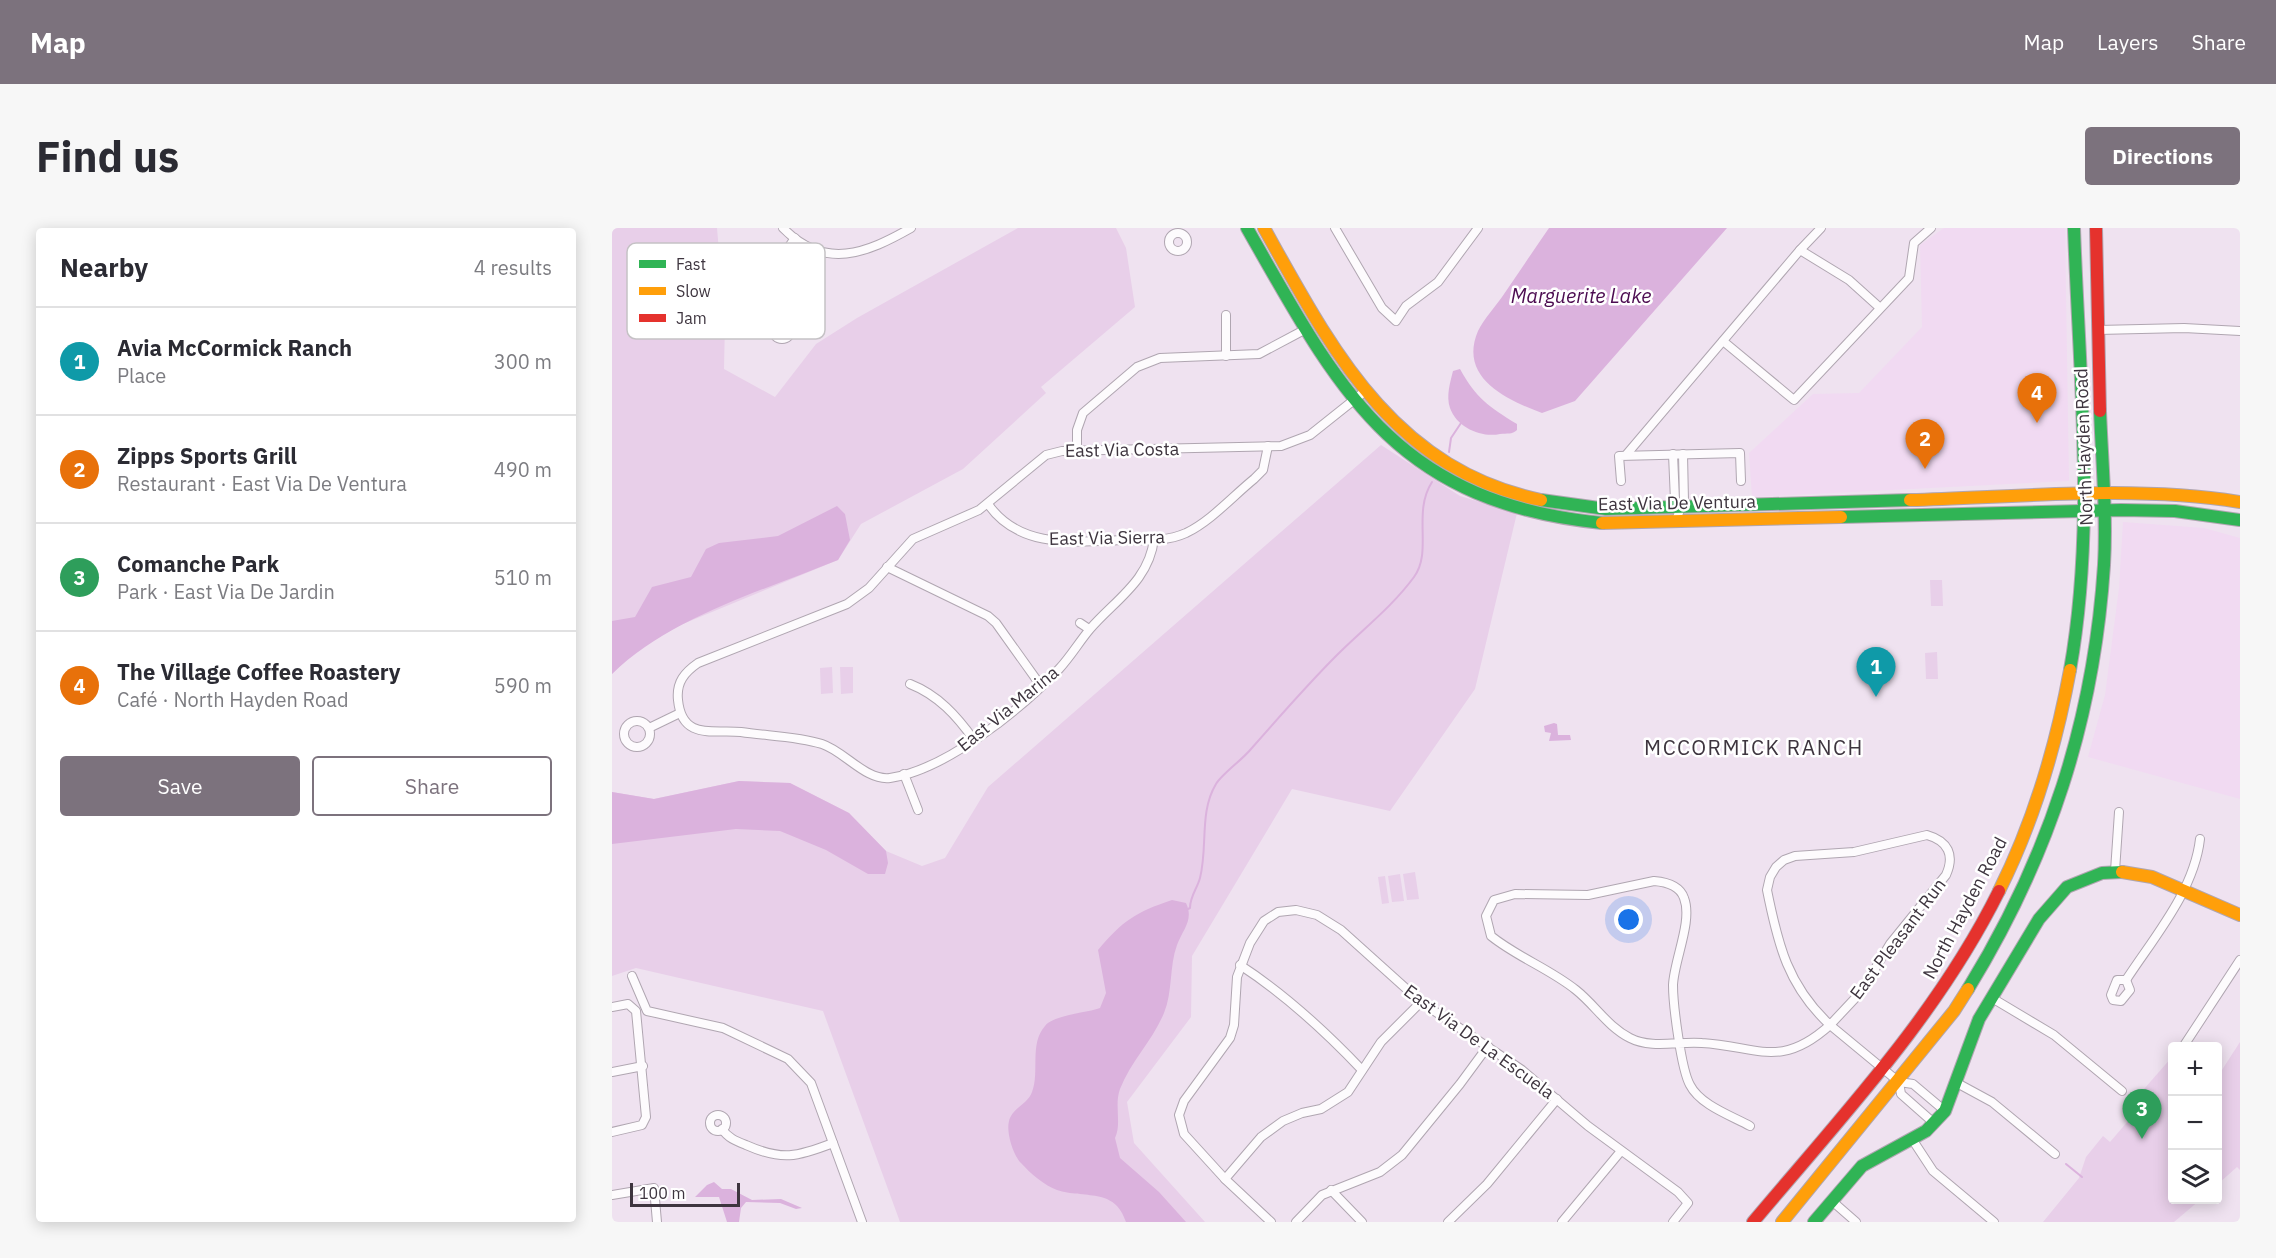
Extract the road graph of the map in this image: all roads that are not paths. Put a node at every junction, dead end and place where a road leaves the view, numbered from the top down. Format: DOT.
graph roads {
  1 [pos="783,228"];
  2 [pos="911,228"];
  3 [pos="1247,228"];
  4 [pos="1264,228"];
  5 [pos="1335,228"];
  6 [pos="1478,228"];
  7 [pos="1821,228"];
  8 [pos="1930,228"];
  9 [pos="2074,228"];
  10 [pos="2096,228"];
  11 [pos="795,238"];
  12 [pos="791,243"];
  13 [pos="805,243"];
  14 [pos="1800,250"];
  15 [pos="825,252"];
  16 [pos="1879,307"];
  17 [pos="1226,315"];
  18 [pos="1306,329"];
  19 [pos="2098,330"];
  20 [pos="2240,331"];
  21 [pos="1723,341"];
  22 [pos="1226,356"];
  23 [pos="1364,392"];
  24 [pos="1353,400"];
  25 [pos="1268,446"];
  26 [pos="1077,451"];
  27 [pos="1678,454"];
  28 [pos="1626,455"];
  29 [pos="1621,481"];
  30 [pos="1741,481"];
  31 [pos="2104,494"];
  32 [pos="2084,495"];
  33 [pos="2240,502"];
  34 [pos="988,504"];
  35 [pos="1679,507"];
  36 [pos="2104,510"];
  37 [pos="2084,511"];
  38 [pos="2240,520"];
  39 [pos="1675,522"];
  40 [pos="1154,540"];
  41 [pos="888,567"];
  42 [pos="1080,623"];
  43 [pos="1089,630"];
  44 [pos="910,684"];
  45 [pos="1041,686"];
  46 [pos="680,713"];
  47 [pos="649,728"];
  48 [pos="974,740"];
  49 [pos="904,774"];
  50 [pos="918,810"];
  51 [pos="2119,812"];
  52 [pos="2200,839"];
  53 [pos="2115,871"];
  54 [pos="2183,890"];
  55 [pos="2240,915"];
  56 [pos="2240,960"];
  57 [pos="1240,965"];
  58 [pos="632,976"];
  59 [pos="2126,980"];
  60 [pos="1992,998"];
  61 [pos="1421,1002"];
  62 [pos="612,1007"];
  63 [pos="1830,1025"];
  64 [pos="1680,1042"];
  65 [pos="2186,1042"];
  66 [pos="1488,1046"];
  67 [pos="643,1066"];
  68 [pos="1362,1070"];
  69 [pos="1882,1070"];
  70 [pos="612,1072"];
  71 [pos="1899,1082"];
  72 [pos="1957,1083"];
  73 [pos="2122,1091"];
  74 [pos="1557,1099"];
  75 [pos="1946,1111"];
  76 [pos="1935,1124"];
  77 [pos="1750,1126"];
  78 [pos="722,1130"];
  79 [pos="612,1132"];
  80 [pos="1912,1139"];
  81 [pos="832,1143"];
  82 [pos="1620,1151"];
  83 [pos="2055,1154"];
  84 [pos="1225,1179"];
  85 [pos="1331,1190"];
  86 [pos="612,1195"];
  87 [pos="1832,1201"];
  88 [pos="657,1222"];
  89 [pos="862,1222"];
  90 [pos="1271,1222"];
  91 [pos="1296,1222"];
  92 [pos="1362,1222"];
  93 [pos="1449,1222"];
  94 [pos="1562,1222"];
  95 [pos="1673,1222"];
  96 [pos="1753,1222"];
  97 [pos="1782,1222"];
  98 [pos="1814,1222"];
  99 [pos="1856,1222"];
  100 [pos="1994,1222"];
  1 -- 11 [label="street"];
  2 -- 15 [label="street"];
  3 -- 18 [label="main road, East Via De Ventura"];
  4 -- 23 [label="main road, East Via De Ventura"];
  5 -- 6 [label="street"];
  7 -- 14 [label="street"];
  8 -- 16 [label="street"];
  9 -- 32 [label="main road, North Hayden Road"];
  10 -- 19 [label="main road, North Hayden Road"];
  11 -- 12 [label="street"];
  11 -- 13 [label="street"];
  14 -- 16 [label="street"];
  14 -- 21 [label="street"];
  16 -- 21 [label="street"];
  17 -- 22 [label="street"];
  18 -- 22 [label="street"];
  18 -- 24 [label="main road, East Via De Ventura"];
  19 -- 20 [label="street"];
  19 -- 31 [label="main road, North Hayden Road"];
  21 -- 28 [label="street"];
  22 -- 26 [label="street"];
  23 -- 24 [label="street, East Via Costa"];
  23 -- 35 [label="main road, East Via De Ventura"];
  24 -- 25 [label="street, East Via Costa"];
  24 -- 39 [label="main road, East Via De Ventura"];
  25 -- 26 [label="street, East Via Costa"];
  25 -- 40 [label="street, East Via Sierra"];
  26 -- 34 [label="street, East Via Costa"];
  27 -- 28 [label="street"];
  27 -- 30 [label="street"];
  27 -- 35 [label="street"];
  28 -- 29 [label="street"];
  31 -- 32 [label="main road, East Via De Ventura"];
  31 -- 33 [label="main road, East Via De Ventura"];
  31 -- 36 [label="main road, North Hayden Road"];
  32 -- 35 [label="main road, East Via De Ventura"];
  32 -- 37 [label="main road, North Hayden Road"];
  34 -- 40 [label="street, East Via Sierra"];
  34 -- 41 [label="street, East Via Costa"];
  35 -- 39 [label="street"];
  36 -- 37 [label="main road, East Via De Ventura"];
  36 -- 38 [label="main road, East Via De Ventura"];
  36 -- 71 [label="main road, North Hayden Road"];
  37 -- 39 [label="main road, East Via De Ventura"];
  37 -- 69 [label="main road, North Hayden Road"];
  40 -- 43 [label="street, East Via Marina"];
  41 -- 45 [label="street"];
  41 -- 46 [label="street, East Via Costa"];
  42 -- 43 [label="street"];
  43 -- 45 [label="street, East Via Marina"];
  44 -- 48 [label="street"];
  45 -- 48 [label="street, East Via Marina"];
  46 -- 47 [label="street"];
  46 -- 49 [label="street, East Via Marina"];
  48 -- 49 [label="street, East Via Marina"];
  49 -- 50 [label="street"];
  51 -- 53 [label="street"];
  52 -- 54 [label="street"];
  53 -- 54 [label="main road"];
  53 -- 60 [label="main road"];
  54 -- 55 [label="main road"];
  54 -- 59 [label="street"];
  56 -- 65 [label="street"];
  57 -- 61 [label="street, East Via De La Escuela"];
  57 -- 68 [label="street"];
  57 -- 84 [label="street"];
  58 -- 81 [label="street"];
  60 -- 72 [label="main road"];
  60 -- 73 [label="street"];
  61 -- 66 [label="street, East Via De La Escuela"];
  61 -- 68 [label="street"];
  62 -- 67 [label="street"];
  63 -- 63 [label="street, East Pleasant Run"];
  63 -- 64 [label="street, East Pleasant Run"];
  63 -- 69 [label="street, East Pleasant Run"];
  64 -- 64 [label="street, East Pleasant Run"];
  64 -- 77 [label="street, East Pleasant Run"];
  66 -- 74 [label="street, East Via De La Escuela"];
  66 -- 85 [label="street"];
  67 -- 70 [label="street"];
  67 -- 79 [label="street"];
  68 -- 84 [label="street"];
  69 -- 71 [label="street, East Pleasant Run"];
  69 -- 96 [label="main road, North Hayden Road"];
  71 -- 75 [label="street, East Pleasant Run"];
  71 -- 76 [label="street, East Pleasant Run"];
  71 -- 97 [label="main road, North Hayden Road"];
  72 -- 75 [label="main road"];
  72 -- 83 [label="street"];
  74 -- 82 [label="street, East Via De La Escuela"];
  74 -- 93 [label="street"];
  75 -- 76 [label="main road"];
  76 -- 80 [label="main road"];
  78 -- 81 [label="street"];
  80 -- 87 [label="main road"];
  80 -- 100 [label="street"];
  81 -- 89 [label="street"];
  82 -- 94 [label="street"];
  82 -- 95 [label="street, East Via De La Escuela"];
  84 -- 90 [label="street"];
  85 -- 91 [label="street"];
  85 -- 92 [label="street"];
  86 -- 88 [label="street"];
  87 -- 98 [label="main road"];
  87 -- 99 [label="street"];
}
